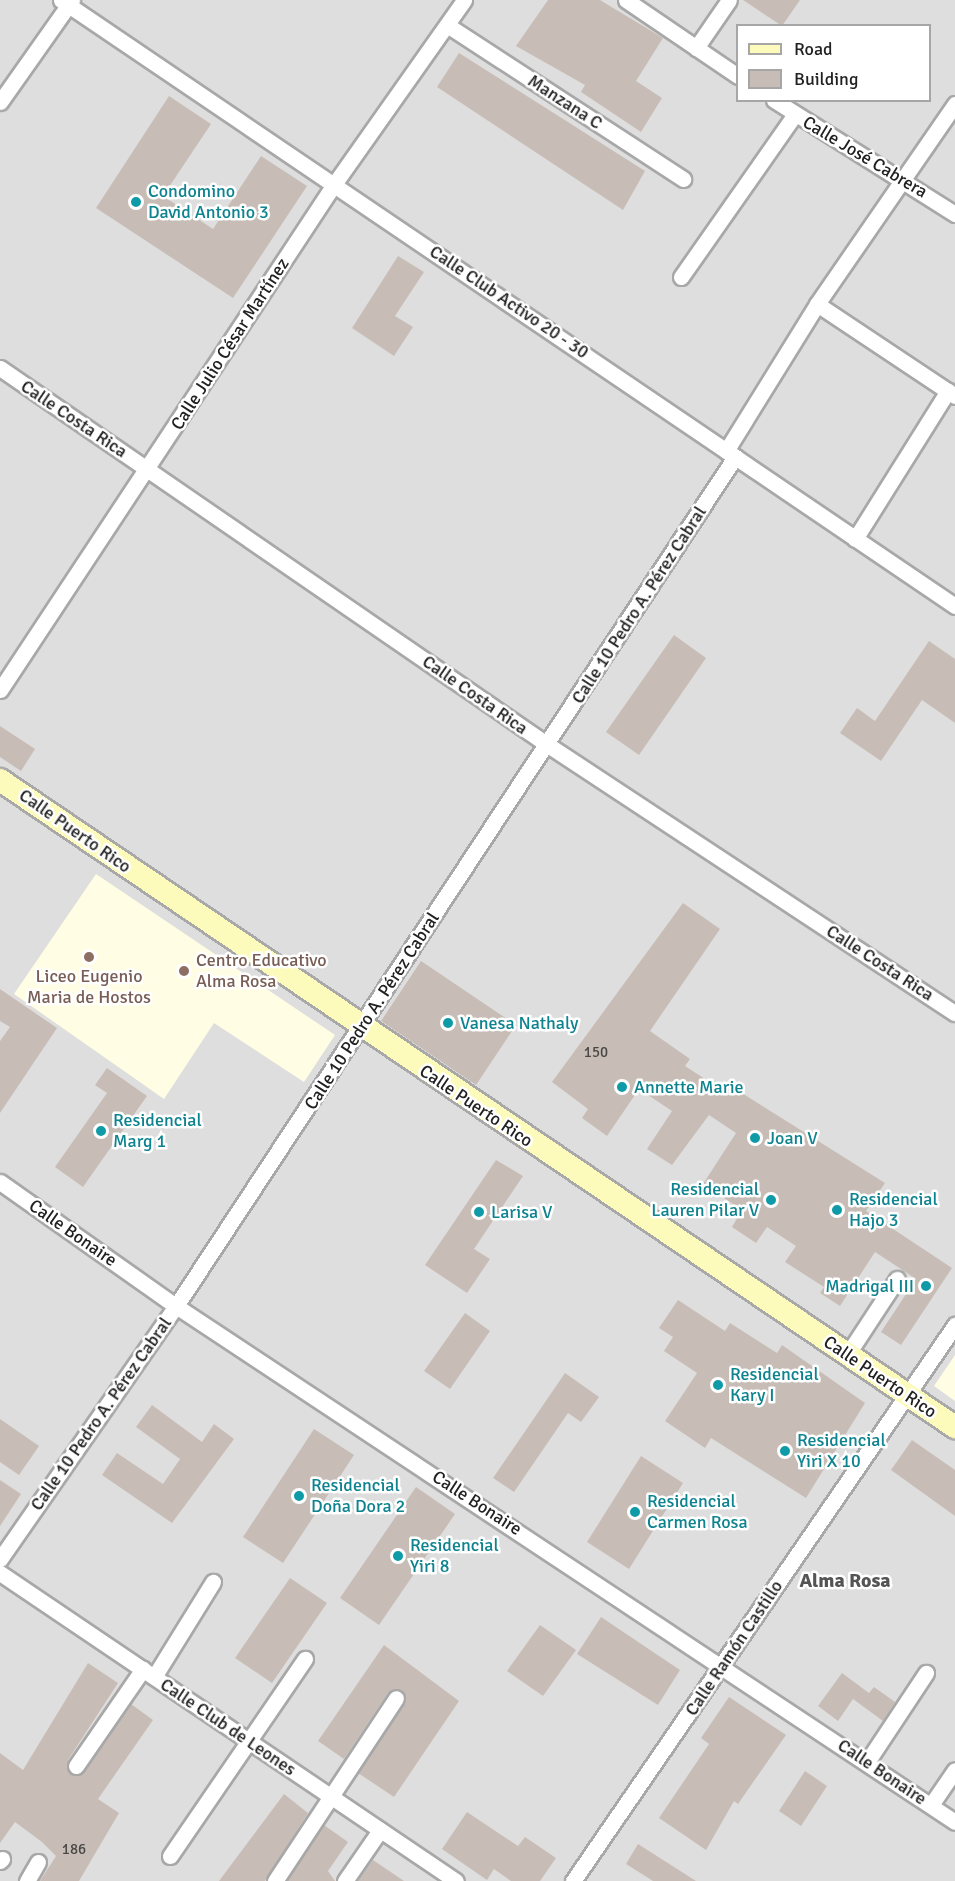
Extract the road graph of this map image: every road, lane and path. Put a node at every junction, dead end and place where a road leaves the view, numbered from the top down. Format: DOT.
graph roads {
  1 [pos="464,0"];
  2 [pos="626,0"];
  3 [pos="729,0"];
  4 [pos="67,2"];
  5 [pos="447,25"];
  6 [pos="696,48"];
  7 [pos="736,75"];
  8 [pos="0,102"];
  9 [pos="777,102"];
  10 [pos="955,105"];
  11 [pos="795,114"];
  12 [pos="683,179"];
  13 [pos="905,179"];
  14 [pos="335,183"];
  15 [pos="955,214"];
  16 [pos="681,277"];
  17 [pos="817,304"];
  18 [pos="0,368"];
  19 [pos="951,393"];
  20 [pos="730,454"];
  21 [pos="148,469"];
  22 [pos="855,539"];
  23 [pos="955,606"];
  24 [pos="0,690"];
  25 [pos="548,745"];
  26 [pos="0,780"];
  27 [pos="955,1013"];
  28 [pos="361,1028"];
  29 [pos="0,1182"];
  30 [pos="897,1280"];
  31 [pos="176,1306"];
  32 [pos="955,1325"];
  33 [pos="847,1354"];
  34 [pos="907,1395"];
  35 [pos="955,1427"];
  36 [pos="0,1559"];
  37 [pos="0,1573"];
  38 [pos="213,1582"];
  39 [pos="305,1659"];
  40 [pos="723,1665"];
  41 [pos="148,1673"];
  42 [pos="926,1673"];
  43 [pos="396,1698"];
  44 [pos="249,1741"];
  45 [pos="867,1762"];
  46 [pos="76,1766"];
  47 [pos="955,1770"];
  48 [pos="333,1798"];
  49 [pos="931,1805"];
  50 [pos="955,1822"];
  51 [pos="380,1830"];
  52 [pos="170,1856"];
  53 [pos="38,1862"];
  54 [pos="27,1881"];
  55 [pos="275,1881"];
  56 [pos="345,1881"];
  57 [pos="456,1881"];
  58 [pos="573,1881"];
  1 -- 5 [label="street, Calle Julio César Martínez"];
  2 -- 6 [label="street"];
  3 -- 6 [label="street"];
  4 -- 8 [label="street"];
  4 -- 14 [label="street, Calle Club Activo 20 - 30"];
  5 -- 12 [label="street, Manzana C"];
  5 -- 14 [label="street, Calle Julio César Martínez"];
  6 -- 7 [label="street"];
  9 -- 11 [label="street, Calle José Cabrera"];
  10 -- 13 [label="street, Calle 10 Pedro A. Pérez Cabral"];
  11 -- 13 [label="street, Calle José Cabrera"];
  11 -- 16 [label="street"];
  13 -- 15 [label="street, Calle José Cabrera"];
  13 -- 17 [label="street, Calle 10 Pedro A. Pérez Cabral"];
  14 -- 20 [label="street, Calle Club Activo 20 - 30"];
  14 -- 21 [label="street, Calle Julio César Martínez"];
  17 -- 19 [label="street"];
  17 -- 20 [label="street, Calle 10 Pedro A. Pérez Cabral"];
  18 -- 21 [label="street, Calle Costa Rica"];
  19 -- 22 [label="street"];
  20 -- 22 [label="street, Calle Club Activo 20 - 30"];
  20 -- 25 [label="street, Calle 10 Pedro A. Pérez Cabral"];
  21 -- 24 [label="street, Calle Julio César Martínez"];
  21 -- 25 [label="street, Calle Costa Rica"];
  22 -- 23 [label="street, Calle Club Activo 20 - 30"];
  25 -- 27 [label="street, Calle Costa Rica"];
  25 -- 28 [label="street, Calle 10 Pedro A. Pérez Cabral"];
  26 -- 28 [label="street, Calle Puerto Rico"];
  28 -- 31 [label="street, Calle 10 Pedro A. Pérez Cabral"];
  28 -- 33 [label="street, Calle Puerto Rico"];
  29 -- 31 [label="street, Calle Bonaire"];
  30 -- 33 [label="street"];
  31 -- 36 [label="street, Calle 10 Pedro A. Pérez Cabral"];
  31 -- 40 [label="street, Calle Bonaire"];
  32 -- 34 [label="street, Calle Ramón Castillo"];
  33 -- 34 [label="street, Calle Puerto Rico"];
  34 -- 35 [label="street, Calle Puerto Rico"];
  34 -- 40 [label="street, Calle Ramón Castillo"];
  37 -- 41 [label="street, Calle Club de Leones"];
  38 -- 41 [label="street"];
  39 -- 44 [label="street"];
  40 -- 45 [label="street, Calle Bonaire"];
  40 -- 58 [label="street, Calle Ramón Castillo"];
  41 -- 44 [label="street, Calle Club de Leones"];
  41 -- 46 [label="street"];
  42 -- 45 [label="street"];
  43 -- 48 [label="street"];
  44 -- 48 [label="street, Calle Club de Leones"];
  44 -- 52 [label="street"];
  45 -- 49 [label="street, Calle Bonaire"];
  47 -- 49 [label="street"];
  48 -- 51 [label="street, Calle Club de Leones"];
  48 -- 55 [label="street"];
  49 -- 50 [label="street, Calle Bonaire"];
  51 -- 56 [label="street"];
  51 -- 57 [label="street, Calle Club de Leones"];
  53 -- 54 [label="street"];
}
